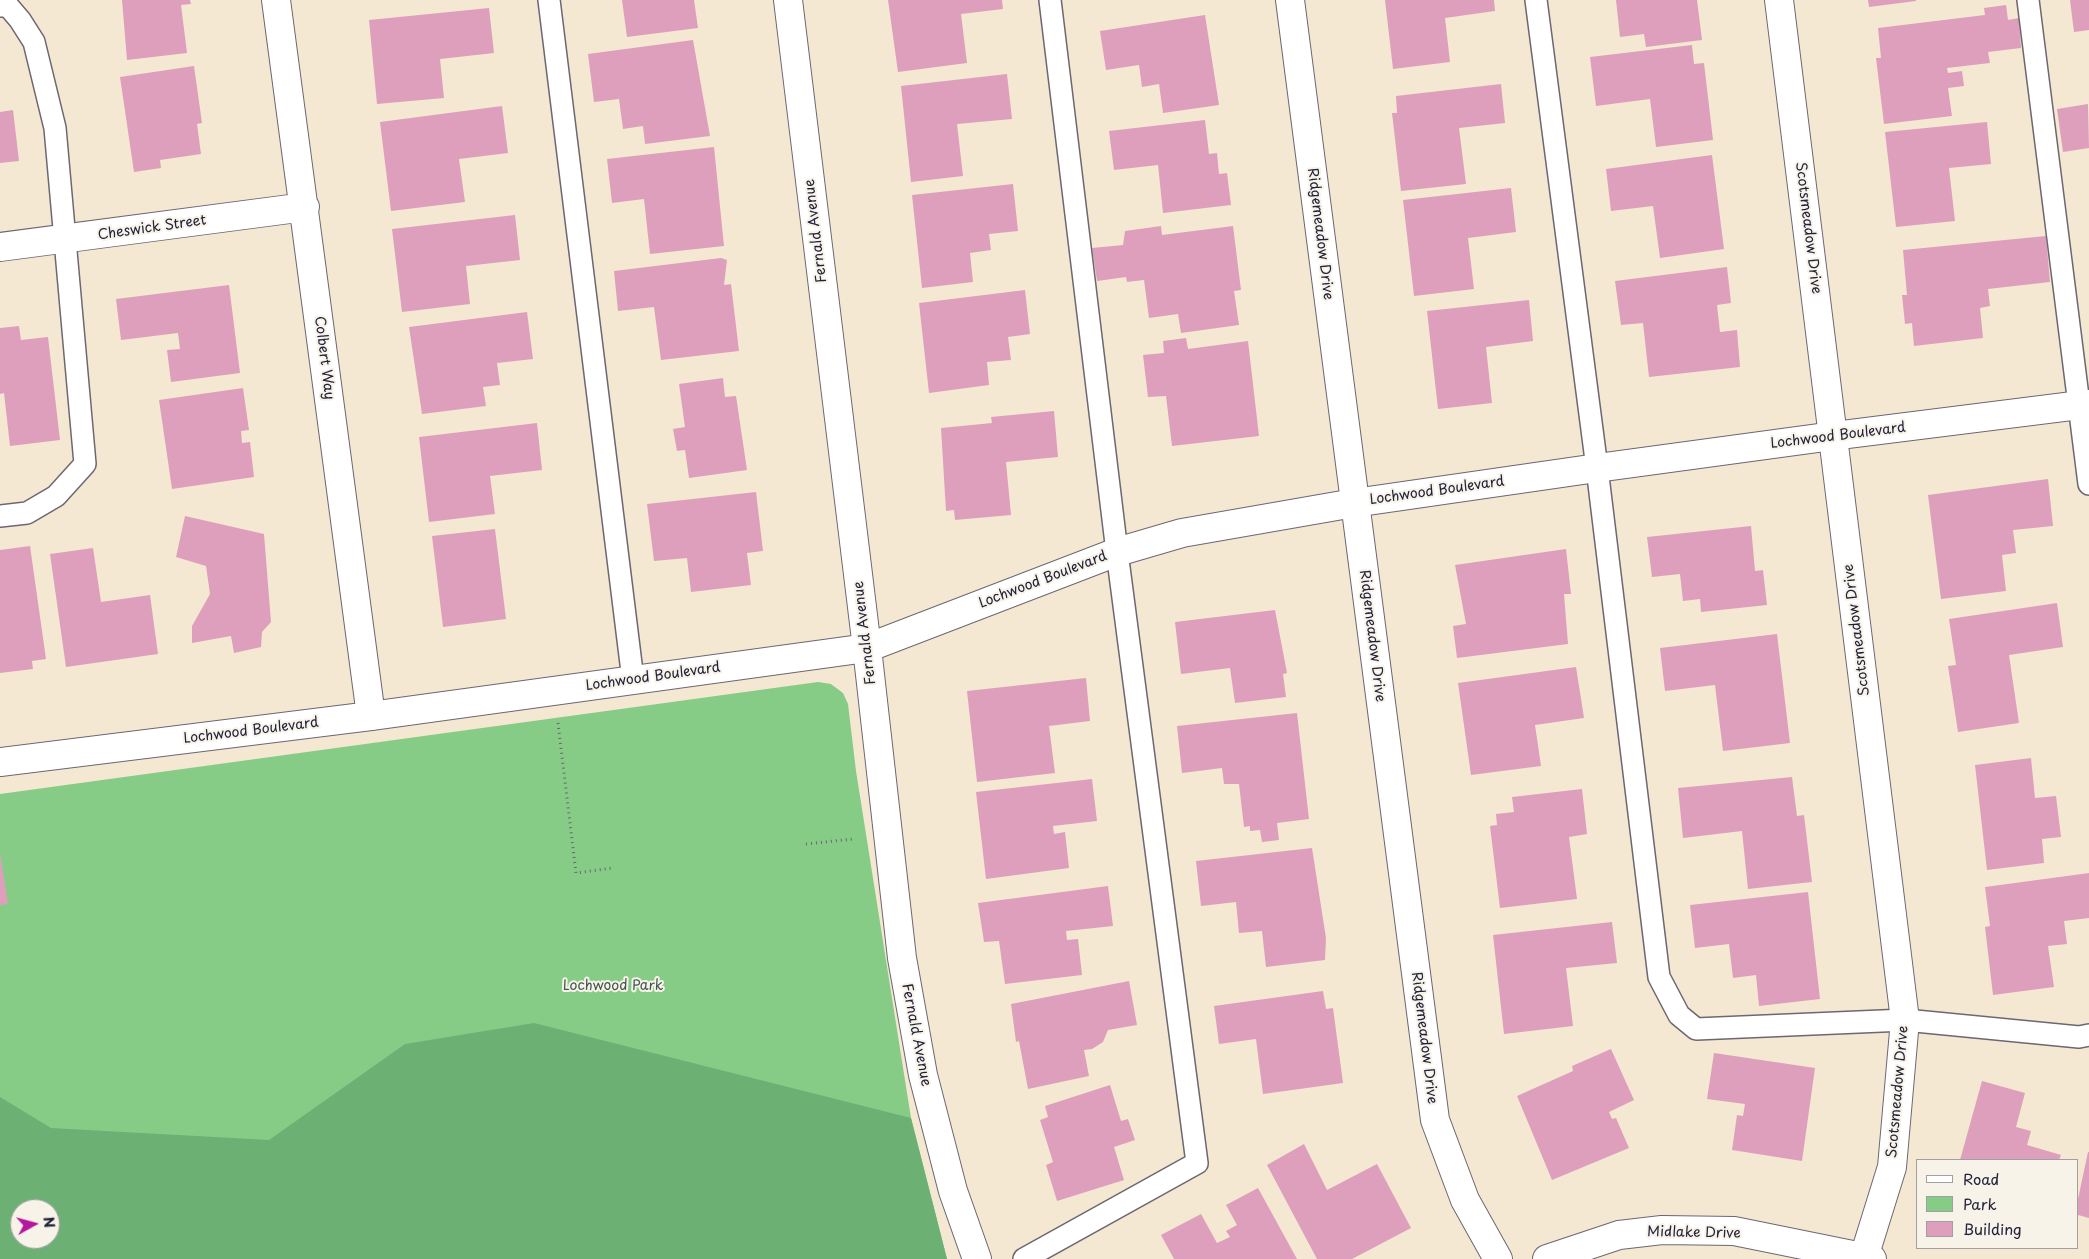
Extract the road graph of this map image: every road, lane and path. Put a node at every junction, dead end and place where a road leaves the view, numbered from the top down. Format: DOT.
graph roads {
  1 [pos="276,0"];
  2 [pos="548,0"];
  3 [pos="788,0"];
  4 [pos="1050,0"];
  5 [pos="1290,0"];
  6 [pos="1536,0"];
  7 [pos="1779,0"];
  8 [pos="2028,0"];
  9 [pos="0,6"];
  10 [pos="305,207"];
  11 [pos="64,240"];
  12 [pos="0,247"];
  13 [pos="2085,405"];
  14 [pos="1833,436"];
  15 [pos="1597,468"];
  16 [pos="2089,484"];
  17 [pos="1354,503"];
  18 [pos="0,516"];
  19 [pos="1117,552"];
  20 [pos="867,648"];
  21 [pos="633,680"];
  22 [pos="371,716"];
  23 [pos="558,722"];
  24 [pos="0,762"];
  25 [pos="853,839"];
  26 [pos="806,844"];
  27 [pos="612,868"];
  28 [pos="1905,1020"];
  29 [pos="2089,1035"];
  30 [pos="1868,1258"];
  31 [pos="977,1259"];
  32 [pos="1024,1259"];
  33 [pos="1498,1259"];
  34 [pos="1548,1259"];
  1 -- 10 [label="street, Colbert Way"];
  2 -- 21 [label="lane"];
  3 -- 20 [label="street, Fernald Avenue"];
  4 -- 19 [label="lane"];
  5 -- 17 [label="street, Ridgemeadow Drive"];
  6 -- 15 [label="lane"];
  7 -- 14 [label="street, Scotsmeadow Drive"];
  8 -- 13 [label="lane"];
  9 -- 11 [label="lane"];
  10 -- 11 [label="street, Cheswick Street"];
  10 -- 22 [label="street, Colbert Way"];
  11 -- 12 [label="street, Cheswick Street"];
  11 -- 18 [label="lane"];
  13 -- 14 [label="street, Lochwood Boulevard"];
  13 -- 16 [label="lane"];
  14 -- 15 [label="street, Lochwood Boulevard"];
  14 -- 28 [label="street, Scotsmeadow Drive"];
  15 -- 17 [label="street, Lochwood Boulevard"];
  15 -- 28 [label="lane"];
  17 -- 19 [label="street, Lochwood Boulevard"];
  17 -- 33 [label="street, Ridgemeadow Drive"];
  19 -- 20 [label="street, Lochwood Boulevard"];
  19 -- 32 [label="lane"];
  20 -- 21 [label="street, Lochwood Boulevard"];
  20 -- 31 [label="street, Fernald Avenue"];
  21 -- 22 [label="street, Lochwood Boulevard"];
  22 -- 24 [label="street, Lochwood Boulevard"];
  23 -- 27 [label="path"];
  25 -- 26 [label="path"];
  28 -- 29 [label="lane"];
  28 -- 30 [label="street, Scotsmeadow Drive"];
  30 -- 34 [label="street, Midlake Drive"];
}
